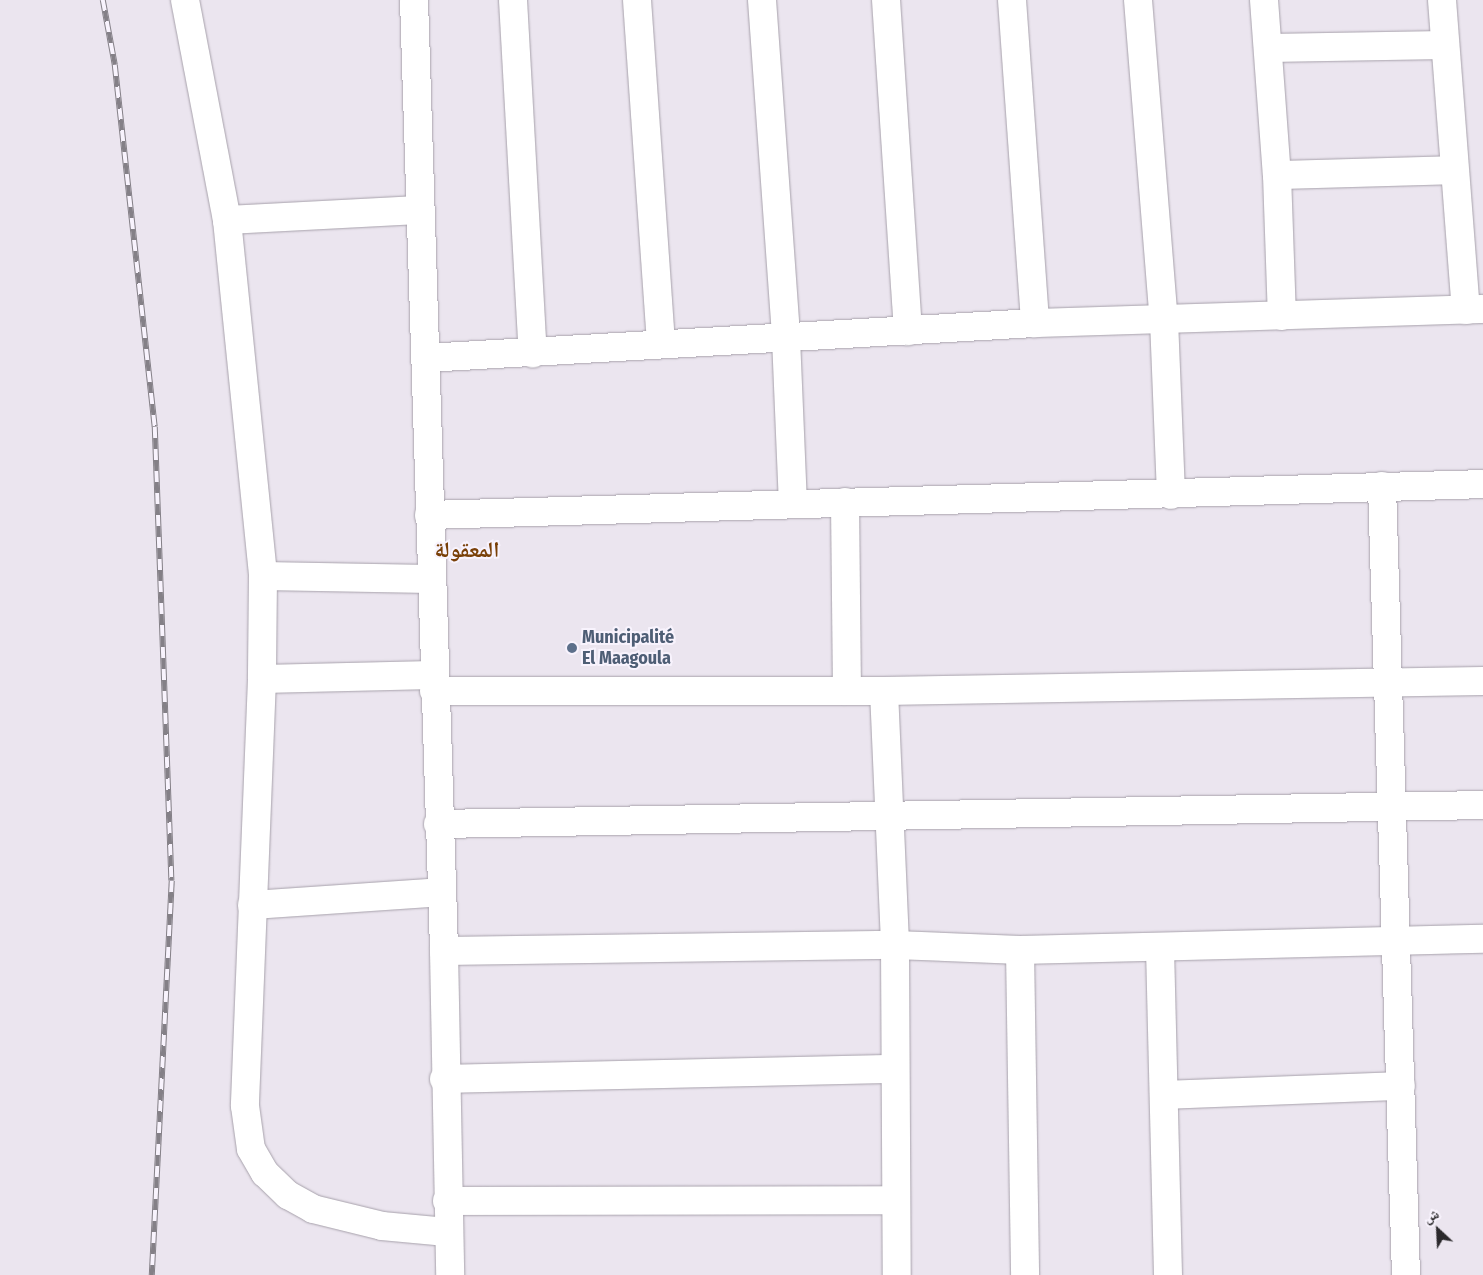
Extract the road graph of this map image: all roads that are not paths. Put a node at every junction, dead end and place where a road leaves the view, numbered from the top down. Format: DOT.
graph roads {
  1 [pos="185,0"];
  2 [pos="414,0"];
  3 [pos="513,0"];
  4 [pos="637,0"];
  5 [pos="762,0"];
  6 [pos="886,0"];
  7 [pos="1012,0"];
  8 [pos="1138,0"];
  9 [pos="1264,0"];
  10 [pos="1442,0"];
  11 [pos="1445,45"];
  12 [pos="1268,48"];
  13 [pos="1454,170"];
  14 [pos="1277,175"];
  15 [pos="419,210"];
  16 [pos="227,220"];
  17 [pos="1474,309"];
  18 [pos="1282,316"];
  19 [pos="1164,320"];
  20 [pos="1036,323"];
  21 [pos="908,331"];
  22 [pos="786,338"];
  23 [pos="661,343"];
  24 [pos="533,353"];
  25 [pos="426,358"];
  26 [pos="1483,484"];
  27 [pos="1382,486"];
  28 [pos="1171,495"];
  29 [pos="844,502"];
  30 [pos="793,503"];
  31 [pos="429,515"];
  32 [pos="263,576"];
  33 [pos="430,579"];
  34 [pos="262,680"];
  35 [pos="1483,681"];
  36 [pos="433,683"];
  37 [pos="1388,683"];
  38 [pos="847,691"];
  39 [pos="884,691"];
  40 [pos="1483,805"];
  41 [pos="1392,806"];
  42 [pos="890,817"];
  43 [pos="438,824"];
  44 [pos="441,892"];
  45 [pos="252,905"];
  46 [pos="1483,939"];
  47 [pos="1398,941"];
  48 [pos="895,945"];
  49 [pos="1160,948"];
  50 [pos="1020,950"];
  51 [pos="444,951"];
  52 [pos="895,1069"];
  53 [pos="444,1079"];
  54 [pos="1401,1086"];
  55 [pos="1164,1095"];
  56 [pos="896,1200"];
  57 [pos="447,1201"];
  58 [pos="447,1232"];
  59 [pos="450,1275"];
  60 [pos="897,1275"];
  61 [pos="1025,1275"];
  62 [pos="1168,1275"];
  63 [pos="1406,1275"];
  1 -- 16 [label="street"];
  2 -- 15 [label="street"];
  3 -- 24 [label="street"];
  4 -- 23 [label="street"];
  5 -- 22 [label="street"];
  6 -- 21 [label="street"];
  7 -- 20 [label="street"];
  8 -- 19 [label="street"];
  9 -- 12 [label="street"];
  10 -- 11 [label="street"];
  11 -- 12 [label="street"];
  11 -- 13 [label="street"];
  12 -- 14 [label="street"];
  13 -- 14 [label="street"];
  13 -- 17 [label="street"];
  14 -- 18 [label="street"];
  15 -- 16 [label="street"];
  15 -- 25 [label="street"];
  16 -- 32 [label="street"];
  17 -- 18 [label="street"];
  18 -- 19 [label="street"];
  19 -- 20 [label="street"];
  19 -- 28 [label="street"];
  20 -- 21 [label="street"];
  21 -- 22 [label="street"];
  22 -- 23 [label="street"];
  22 -- 30 [label="street"];
  23 -- 24 [label="street"];
  24 -- 25 [label="street"];
  25 -- 31 [label="street"];
  26 -- 27 [label="street"];
  27 -- 28 [label="street"];
  27 -- 37 [label="street"];
  28 -- 29 [label="street"];
  29 -- 30 [label="street"];
  29 -- 38 [label="street"];
  30 -- 31 [label="street"];
  31 -- 33 [label="street"];
  32 -- 33 [label="street"];
  32 -- 34 [label="street"];
  33 -- 36 [label="street"];
  34 -- 36 [label="street"];
  34 -- 45 [label="street"];
  35 -- 37 [label="street"];
  36 -- 38 [label="street"];
  36 -- 43 [label="street"];
  37 -- 39 [label="street"];
  37 -- 41 [label="street"];
  38 -- 39 [label="street"];
  39 -- 42 [label="street"];
  40 -- 41 [label="street"];
  41 -- 42 [label="street"];
  41 -- 47 [label="street"];
  42 -- 43 [label="street"];
  42 -- 48 [label="street"];
  43 -- 44 [label="street"];
  44 -- 45 [label="street"];
  44 -- 51 [label="street"];
  45 -- 58 [label="street"];
  46 -- 47 [label="street"];
  47 -- 49 [label="street"];
  47 -- 54 [label="street"];
  48 -- 50 [label="street"];
  48 -- 51 [label="street"];
  48 -- 52 [label="street"];
  49 -- 50 [label="street"];
  49 -- 55 [label="street"];
  50 -- 61 [label="street"];
  51 -- 53 [label="street"];
  52 -- 53 [label="street"];
  52 -- 56 [label="street"];
  53 -- 57 [label="street"];
  54 -- 55 [label="street"];
  54 -- 63 [label="street"];
  55 -- 62 [label="street"];
  56 -- 57 [label="street"];
  56 -- 60 [label="street"];
  57 -- 58 [label="street"];
  58 -- 59 [label="street"];
}
